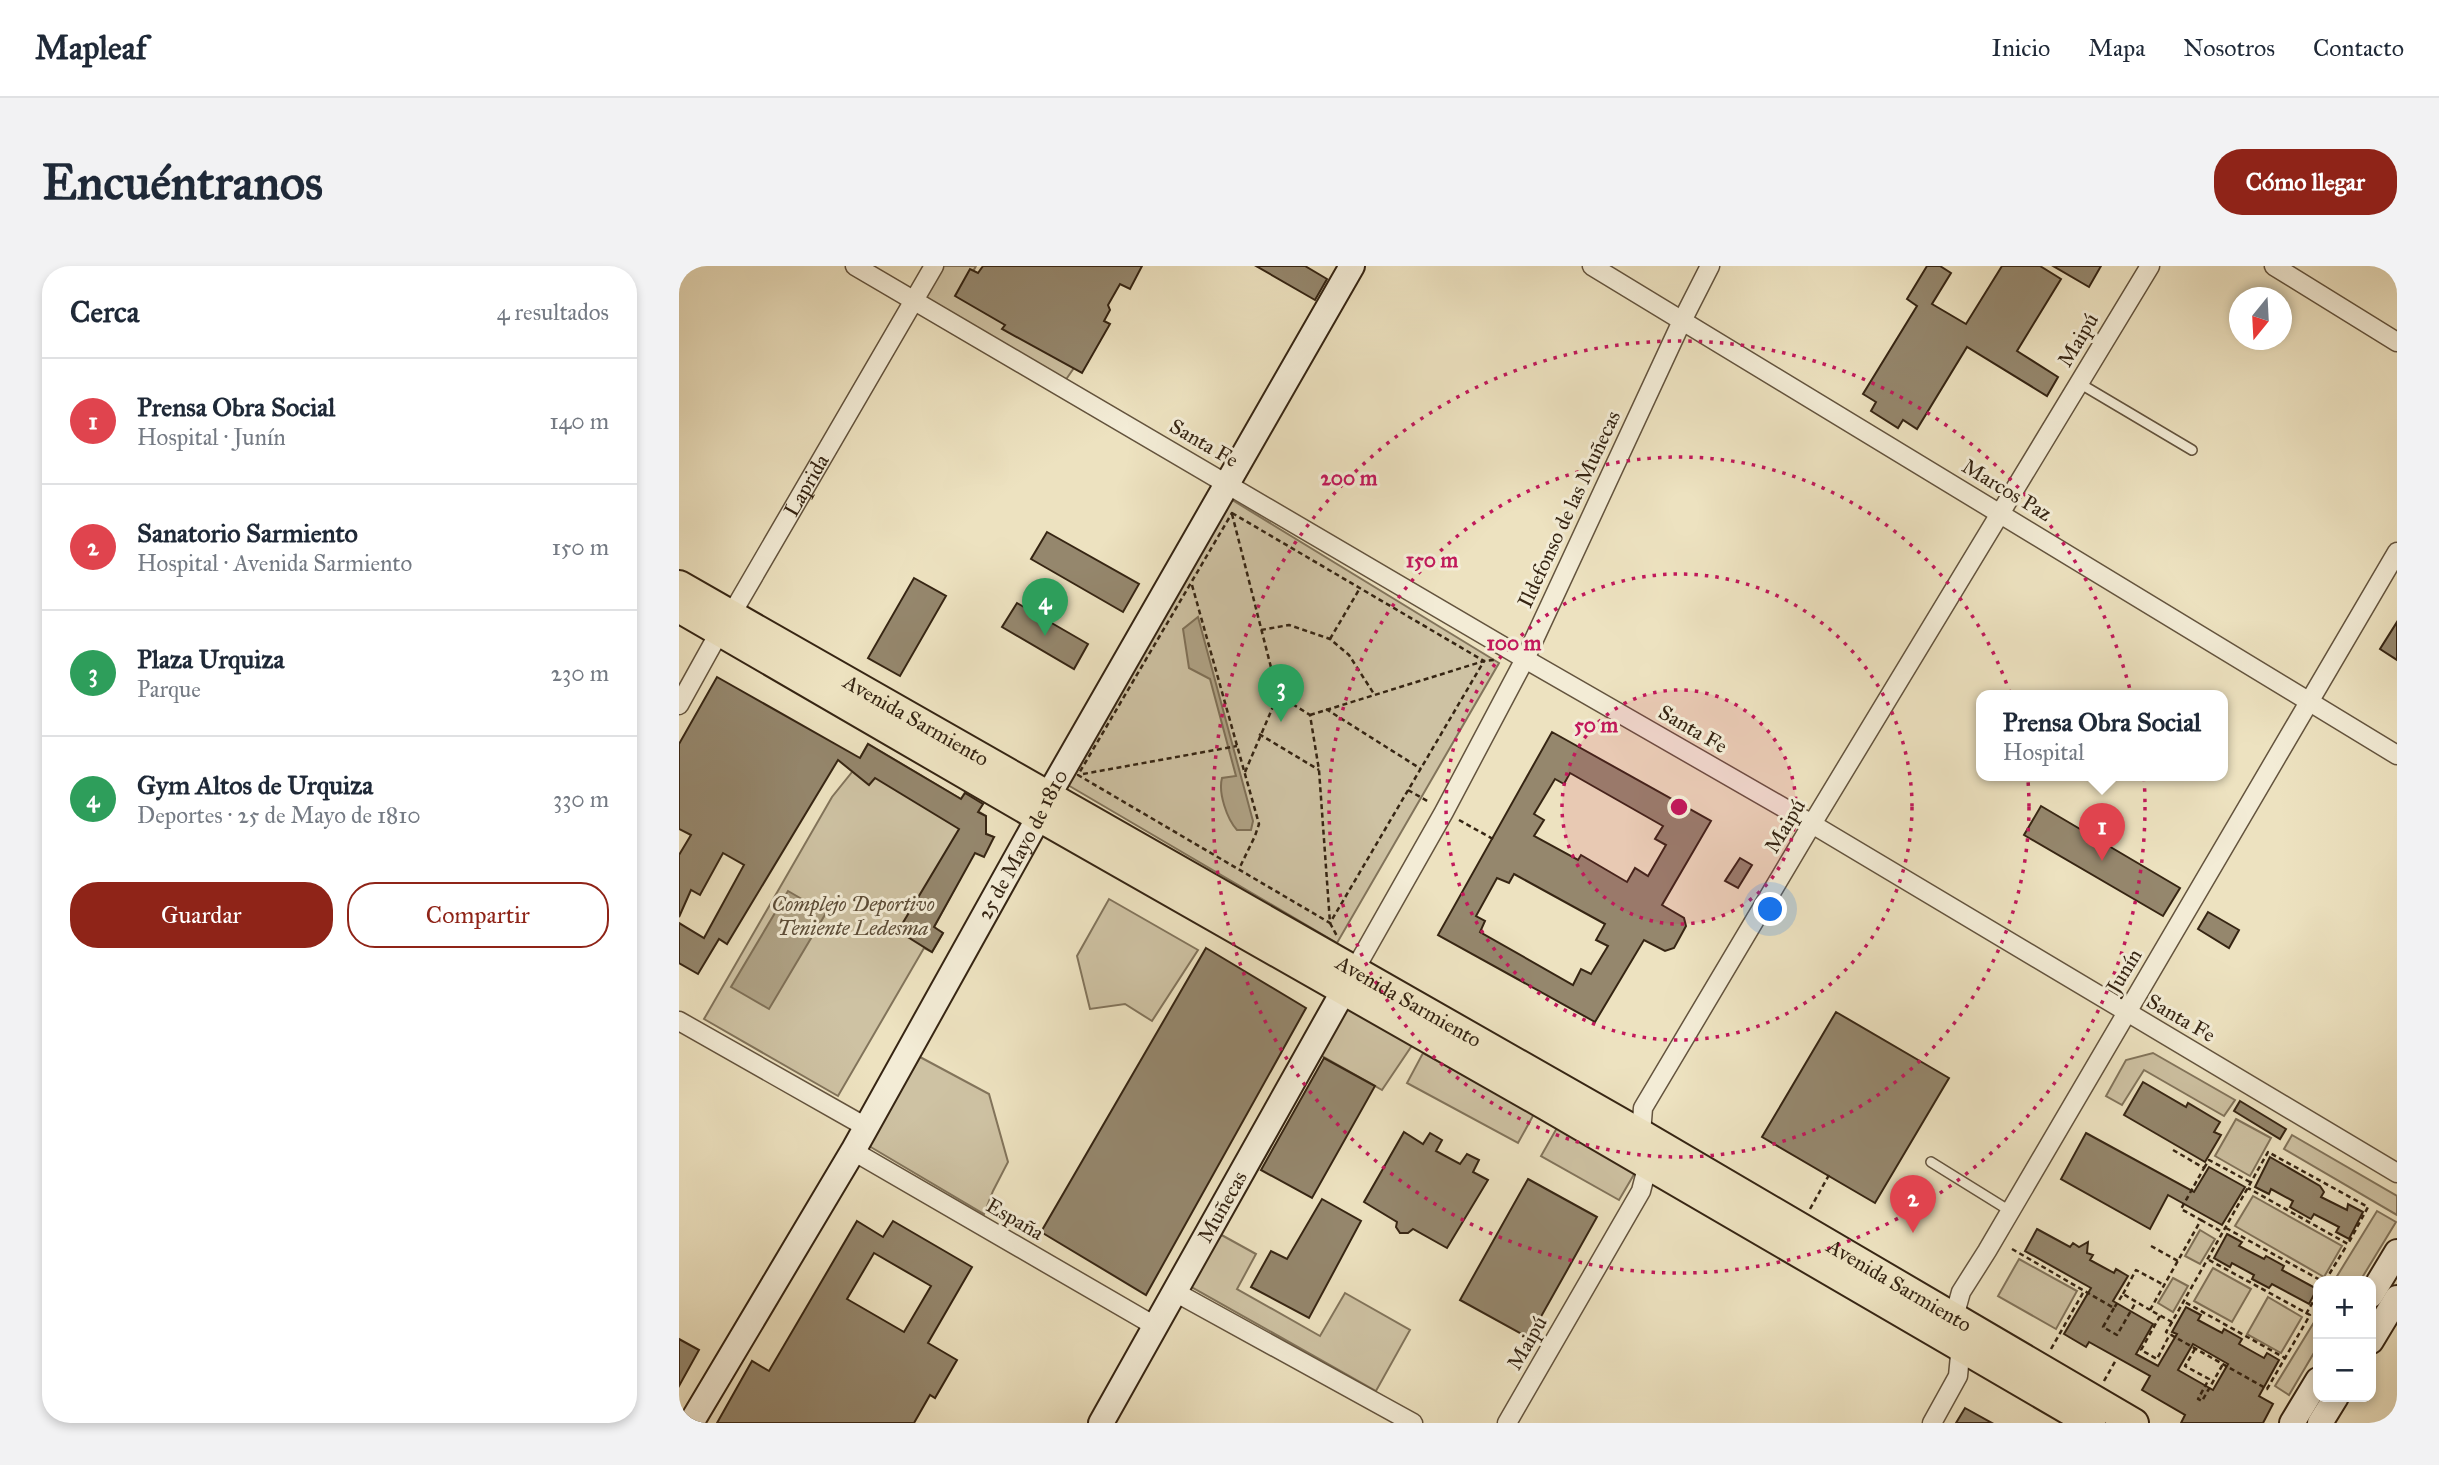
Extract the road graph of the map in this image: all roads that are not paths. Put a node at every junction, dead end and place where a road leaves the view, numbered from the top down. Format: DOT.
graph roads {
  1 [pos="855,266"];
  2 [pos="934,266"];
  3 [pos="1352,266"];
  4 [pos="1592,266"];
  5 [pos="1710,266"];
  6 [pos="2150,266"];
  7 [pos="2274,266"];
  8 [pos="914,300"];
  9 [pos="1682,320"];
  10 [pos="2397,342"];
  11 [pos="2079,383"];
  12 [pos="2192,450"];
  13 [pos="1227,483"];
  14 [pos="2000,512"];
  15 [pos="2397,552"];
  16 [pos="679,585"];
  17 [pos="679,608"];
  18 [pos="726,623"];
  19 [pos="1525,659"];
  20 [pos="2310,701"];
  21 [pos="679,705"];
  22 [pos="2397,755"];
  23 [pos="1044,806"];
  24 [pos="1812,824"];
  25 [pos="1349,980"];
  26 [pos="2126,1013"];
  27 [pos="679,1021"];
  28 [pos="866,1127"];
  29 [pos="1641,1134"];
  30 [pos="853,1151"];
  31 [pos="1931,1162"];
  32 [pos="1647,1164"];
  33 [pos="2397,1173"];
  34 [pos="2010,1211"];
  35 [pos="2397,1252"];
  36 [pos="2376,1287"];
  37 [pos="1175,1292"];
  38 [pos="2397,1298"];
  39 [pos="1954,1317"];
  40 [pos="1155,1326"];
  41 [pos="2372,1339"];
  42 [pos="1961,1345"];
  43 [pos="2313,1388"];
  44 [pos="2333,1402"];
  45 [pos="691,1423"];
  46 [pos="1101,1423"];
  47 [pos="1413,1423"];
  48 [pos="1507,1423"];
  49 [pos="1932,1423"];
  50 [pos="2091,1423"];
  51 [pos="2134,1423"];
  52 [pos="2292,1423"];
  53 [pos="2320,1423"];
  1 -- 8 [label="street, Santa Fe"];
  2 -- 8 [label="street, Laprida"];
  3 -- 13 [label="street, 25 de Mayo de 1810"];
  4 -- 9 [label="street, Marcos Paz"];
  5 -- 9 [label="street, Ildefonso de las Muñecas"];
  6 -- 11 [label="street, Maipú"];
  7 -- 10 [label="street"];
  8 -- 13 [label="street, Santa Fe"];
  8 -- 18 [label="street, Laprida"];
  9 -- 14 [label="street, Marcos Paz"];
  9 -- 19 [label="street, Ildefonso de las Muñecas"];
  11 -- 12 [label="lane"];
  11 -- 14 [label="street, Maipú"];
  13 -- 19 [label="street, Santa Fe"];
  13 -- 23 [label="street, 25 de Mayo de 1810"];
  14 -- 20 [label="street, Marcos Paz"];
  14 -- 24 [label="street, Maipú"];
  15 -- 20 [label="street, Junín"];
  16 -- 18 [label="main road, Avenida Sarmiento"];
  17 -- 18 [label="main road, Avenida Sarmiento"];
  18 -- 21 [label="street, Laprida"];
  18 -- 23 [label="main road, Avenida Sarmiento"];
  19 -- 24 [label="street, Santa Fe"];
  19 -- 25 [label="street, Ildefonso de las Muñecas"];
  20 -- 22 [label="street, Marcos Paz"];
  20 -- 26 [label="street, Junín"];
  23 -- 25 [label="main road, Avenida Sarmiento"];
  23 -- 28 [label="street, 25 de Mayo de 1810"];
  24 -- 26 [label="street, Santa Fe"];
  24 -- 29 [label="street, Maipú"];
  25 -- 29 [label="main road, Avenida Sarmiento"];
  25 -- 32 [label="main road, Avenida Sarmiento"];
  25 -- 37 [label="street, Muñecas"];
  26 -- 33 [label="street, Santa Fe"];
  26 -- 34 [label="street, Junín"];
  27 -- 28 [label="street"];
  28 -- 30 [label="street, 25 de Mayo de 1810"];
  29 -- 32 [label="street, Maipú"];
  29 -- 39 [label="main road, Avenida Sarmiento"];
  30 -- 40 [label="street, España"];
  30 -- 45 [label="street, 25 de Mayo de 1810"];
  31 -- 34 [label="lane"];
  32 -- 42 [label="main road, Avenida Sarmiento"];
  32 -- 48 [label="street, Maipú"];
  34 -- 39 [label="street, Junín"];
  35 -- 36 [label="street"];
  37 -- 40 [label="street, Muñecas"];
  37 -- 47 [label="street"];
  38 -- 41 [label="street"];
  39 -- 42 [label="street"];
  39 -- 51 [label="main road, Avenida Sarmiento"];
  40 -- 46 [label="street, Muñecas"];
  42 -- 49 [label="street"];
  42 -- 50 [label="main road, Avenida Sarmiento"];
  43 -- 52 [label="street"];
  44 -- 53 [label="street"];
}
